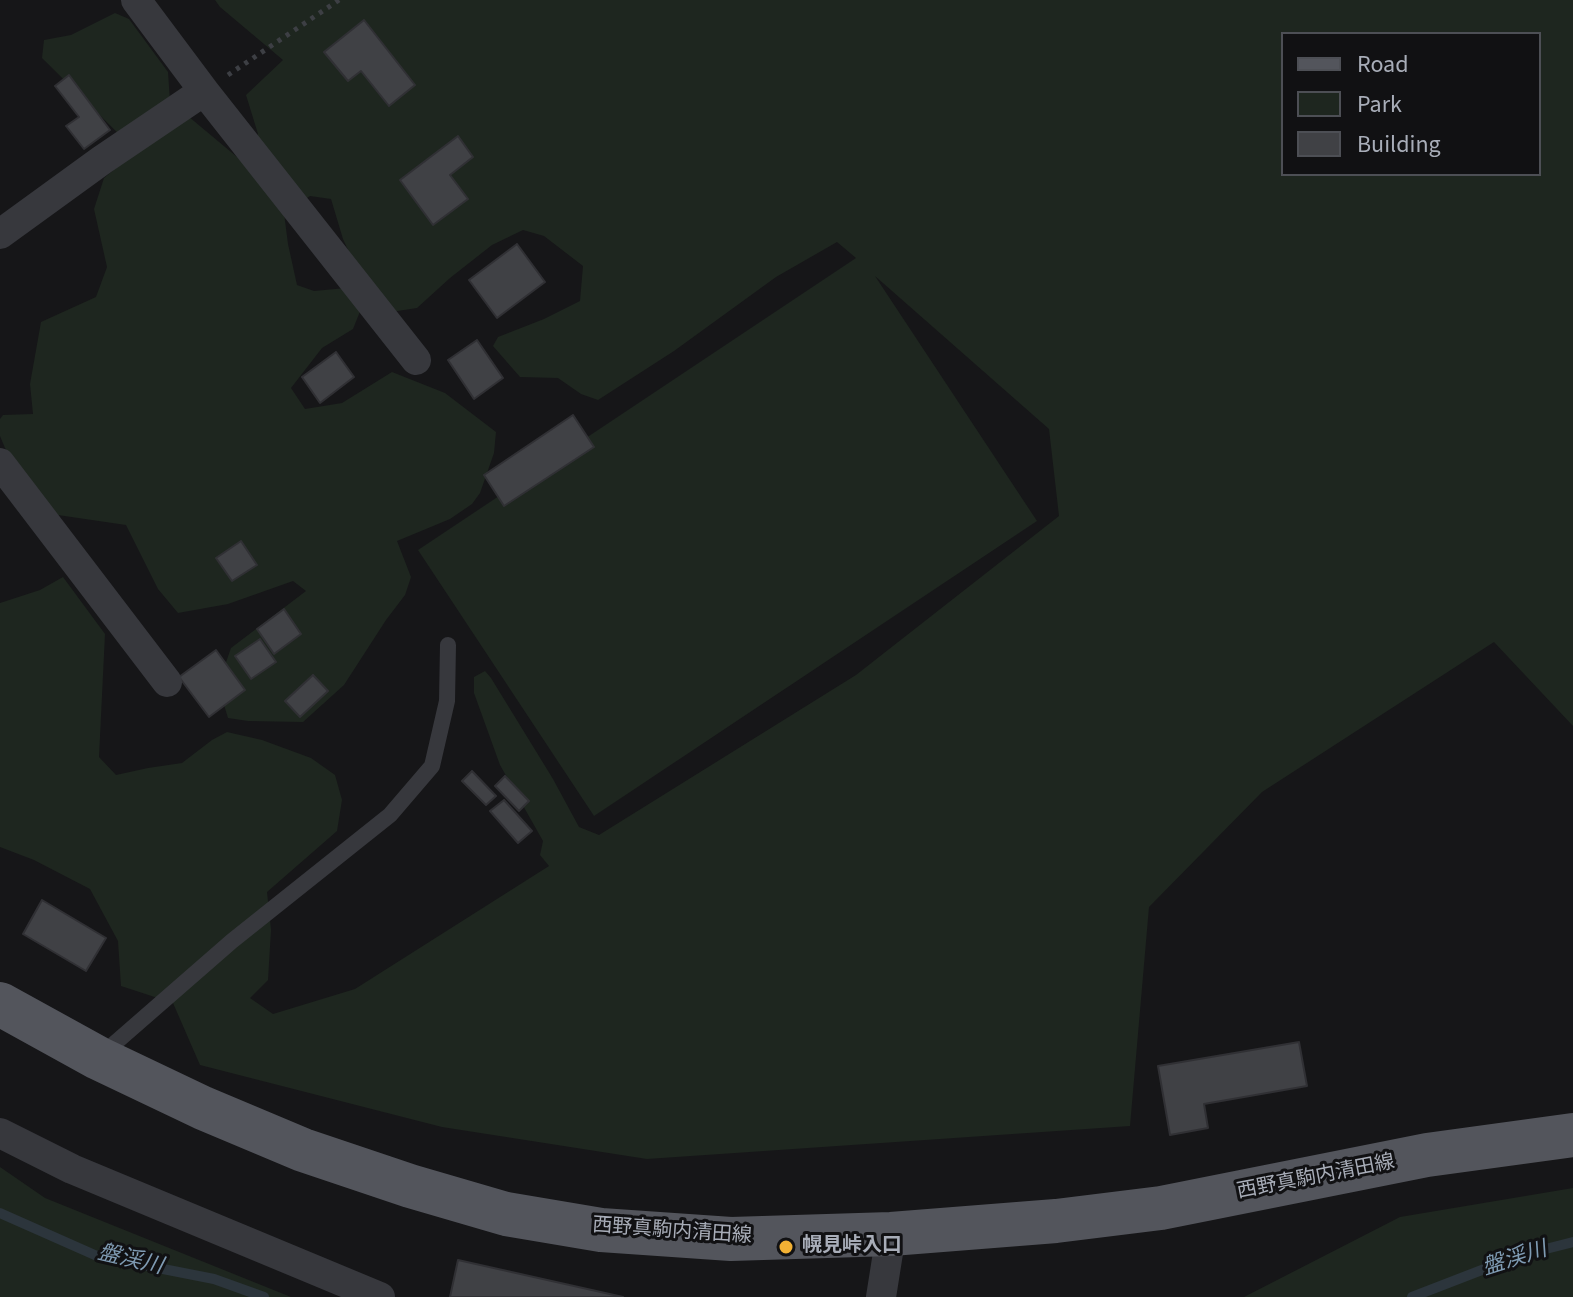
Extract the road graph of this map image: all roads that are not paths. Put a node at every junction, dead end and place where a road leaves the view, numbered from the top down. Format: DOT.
graph roads {
  1 [pos="136,0"];
  2 [pos="204,91"];
  3 [pos="0,234"];
  4 [pos="416,360"];
  5 [pos="0,463"];
  6 [pos="448,645"];
  7 [pos="167,682"];
  8 [pos="0,1004"];
  9 [pos="98,1058"];
  10 [pos="0,1133"];
  11 [pos="1573,1135"];
  12 [pos="891,1234"];
  13 [pos="380,1297"];
  14 [pos="881,1297"];
  1 -- 2 [label="street"];
  2 -- 3 [label="street"];
  2 -- 4 [label="street"];
  5 -- 7 [label="street"];
  6 -- 9 [label="lane"];
  8 -- 9 [label="main road, 西野真駒内清田線"];
  9 -- 12 [label="main road, 西野真駒内清田線"];
  10 -- 13 [label="street"];
  11 -- 12 [label="main road, 西野真駒内清田線"];
  12 -- 14 [label="street"];
}
